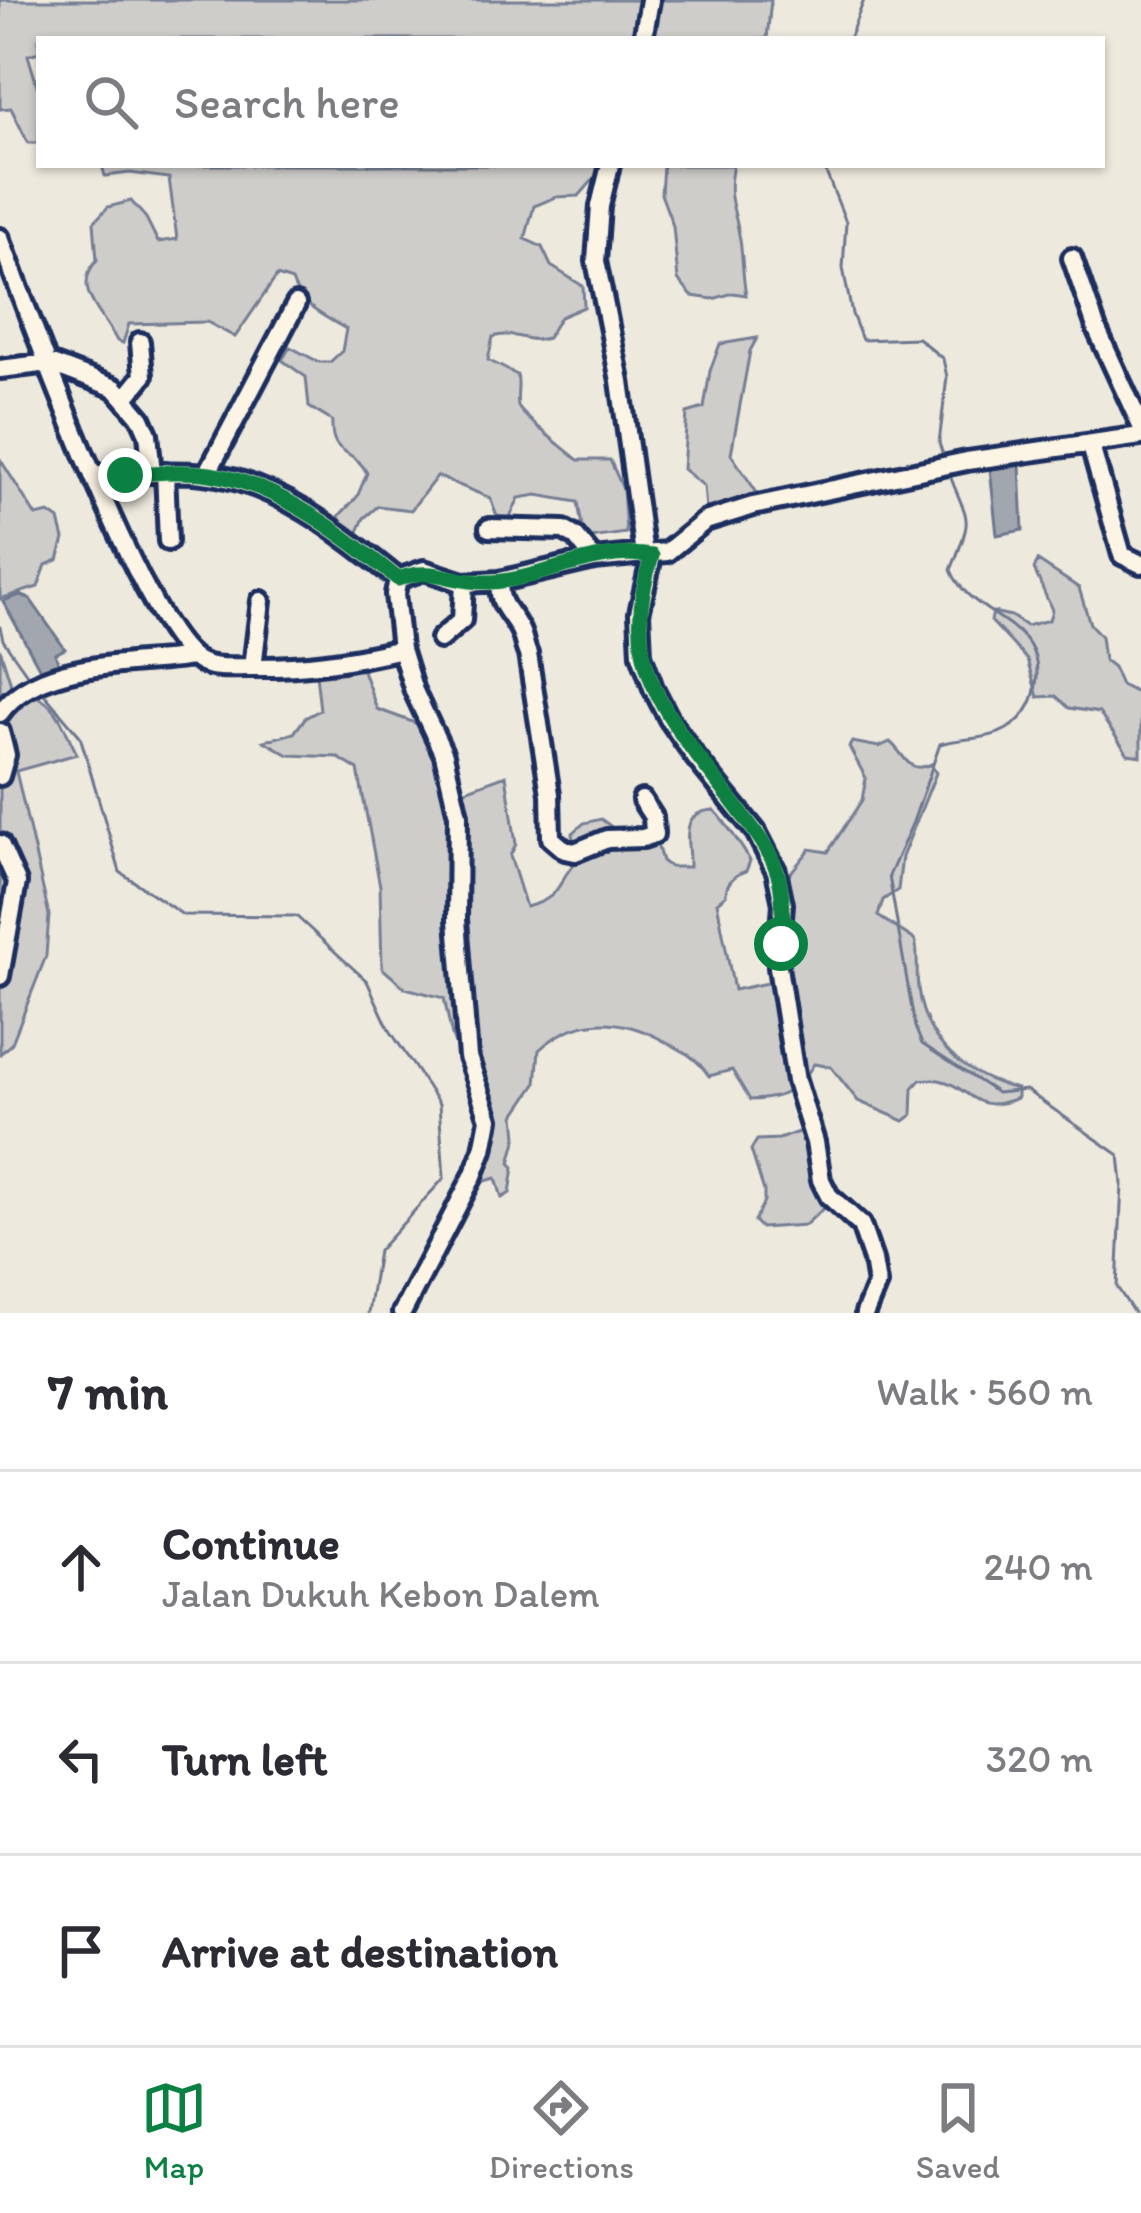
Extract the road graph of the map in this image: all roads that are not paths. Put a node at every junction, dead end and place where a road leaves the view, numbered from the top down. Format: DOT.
graph roads {
  1 [pos="650,0"];
  2 [pos="644,36"];
  3 [pos="609,168"];
  4 [pos="0,238"];
  5 [pos="1072,258"];
  6 [pos="296,304"];
  7 [pos="140,342"];
  8 [pos="49,363"];
  9 [pos="0,370"];
  10 [pos="125,397"];
  11 [pos="1141,425"];
  12 [pos="1141,436"];
  13 [pos="1090,446"];
  14 [pos="158,473"];
  15 [pos="93,474"];
  16 [pos="207,474"];
  17 [pos="489,528"];
  18 [pos="168,541"];
  19 [pos="648,555"];
  20 [pos="594,559"];
  21 [pos="1141,564"];
  22 [pos="398,579"];
  23 [pos="500,581"];
  24 [pos="464,583"];
  25 [pos="261,601"];
  26 [pos="440,639"];
  27 [pos="401,649"];
  28 [pos="193,657"];
  29 [pos="254,667"];
  30 [pos="0,713"];
  31 [pos="0,732"];
  32 [pos="0,776"];
  33 [pos="642,800"];
  34 [pos="0,844"];
  35 [pos="0,976"];
  36 [pos="402,1313"];
  37 [pos="865,1313"];
  1 -- 2 [label="street"];
  3 -- 19 [label="street"];
  4 -- 8 [label="street"];
  5 -- 11 [label="street"];
  6 -- 16 [label="street"];
  7 -- 10 [label="street"];
  8 -- 9 [label="street"];
  8 -- 10 [label="street"];
  8 -- 15 [label="street"];
  10 -- 14 [label="street"];
  12 -- 13 [label="street"];
  13 -- 19 [label="street"];
  13 -- 21 [label="street"];
  14 -- 15 [label="street"];
  14 -- 16 [label="street"];
  14 -- 18 [label="street"];
  15 -- 28 [label="street"];
  16 -- 22 [label="street"];
  17 -- 20 [label="street"];
  19 -- 20 [label="street"];
  19 -- 37 [label="street"];
  20 -- 23 [label="street"];
  22 -- 24 [label="street"];
  22 -- 27 [label="street"];
  23 -- 24 [label="street"];
  23 -- 33 [label="street"];
  24 -- 26 [label="street"];
  25 -- 29 [label="street"];
  27 -- 29 [label="street"];
  27 -- 36 [label="street"];
  28 -- 29 [label="street"];
  28 -- 30 [label="street"];
  31 -- 32 [label="street"];
  34 -- 35 [label="street"];
}
